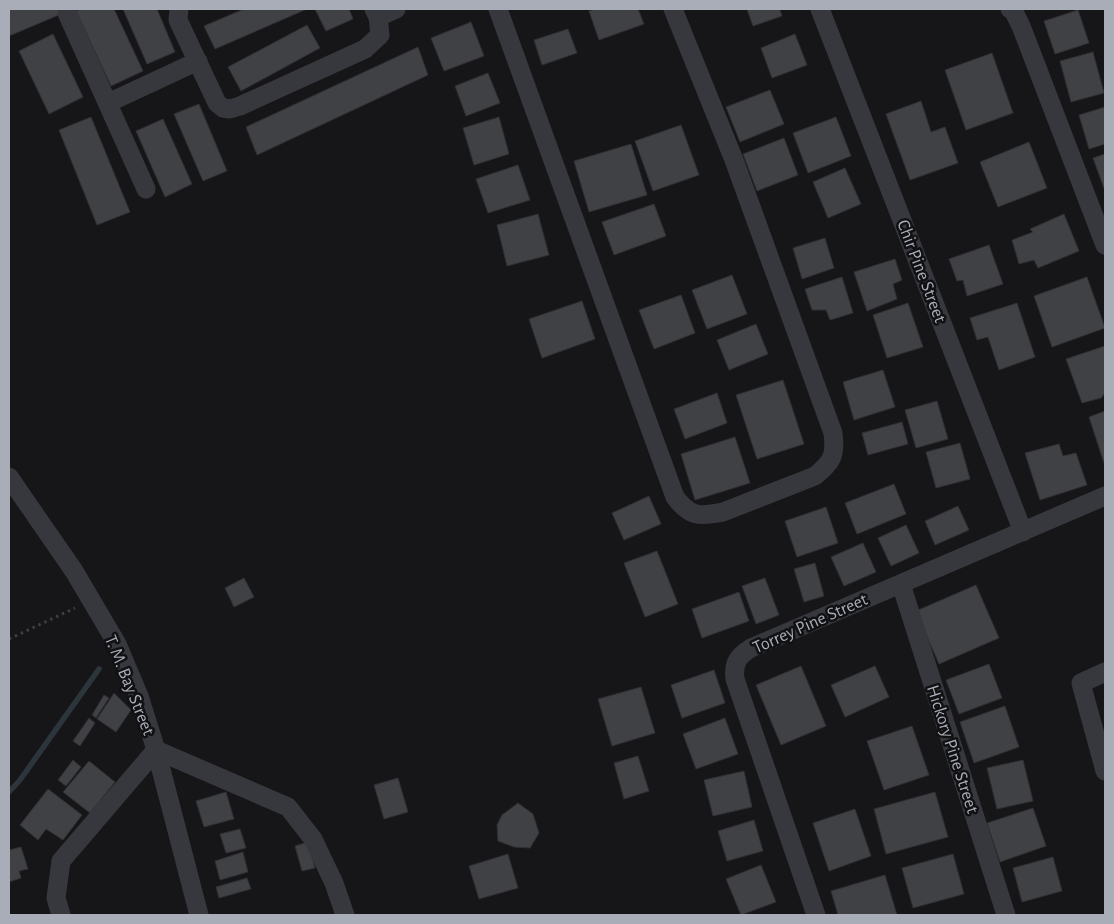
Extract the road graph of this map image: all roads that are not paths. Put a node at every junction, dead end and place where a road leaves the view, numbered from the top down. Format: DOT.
graph roads {
  1 [pos="179,9"];
  2 [pos="396,9"];
  3 [pos="498,9"];
  4 [pos="672,9"];
  5 [pos="820,9"];
  6 [pos="1010,9"];
  7 [pos="67,12"];
  8 [pos="376,13"];
  9 [pos="198,61"];
  10 [pos="108,103"];
  11 [pos="146,189"];
  12 [pos="1105,244"];
  13 [pos="9,478"];
  14 [pos="1105,496"];
  15 [pos="1023,532"];
  16 [pos="901,584"];
  17 [pos="1105,672"];
  18 [pos="156,750"];
  19 [pos="1105,771"];
  20 [pos="61,915"];
  21 [pos="200,915"];
  22 [pos="345,915"];
  23 [pos="816,915"];
  24 [pos="1006,915"];
  1 -- 9 [label="street"];
  2 -- 8 [label="street"];
  3 -- 4 [label="street"];
  5 -- 15 [label="street, Chir Pine Street"];
  6 -- 12 [label="street"];
  7 -- 10 [label="street"];
  8 -- 9 [label="street"];
  9 -- 10 [label="street"];
  10 -- 11 [label="street"];
  13 -- 18 [label="street, T. M. Bay Street"];
  14 -- 15 [label="street, Torrey Pine Street"];
  15 -- 16 [label="street, Torrey Pine Street"];
  16 -- 23 [label="street, Torrey Pine Street"];
  16 -- 24 [label="street, Hickory Pine Street"];
  17 -- 19 [label="street"];
  18 -- 20 [label="street"];
  18 -- 21 [label="street, T. M. Bay Street"];
  18 -- 22 [label="street"];
}
